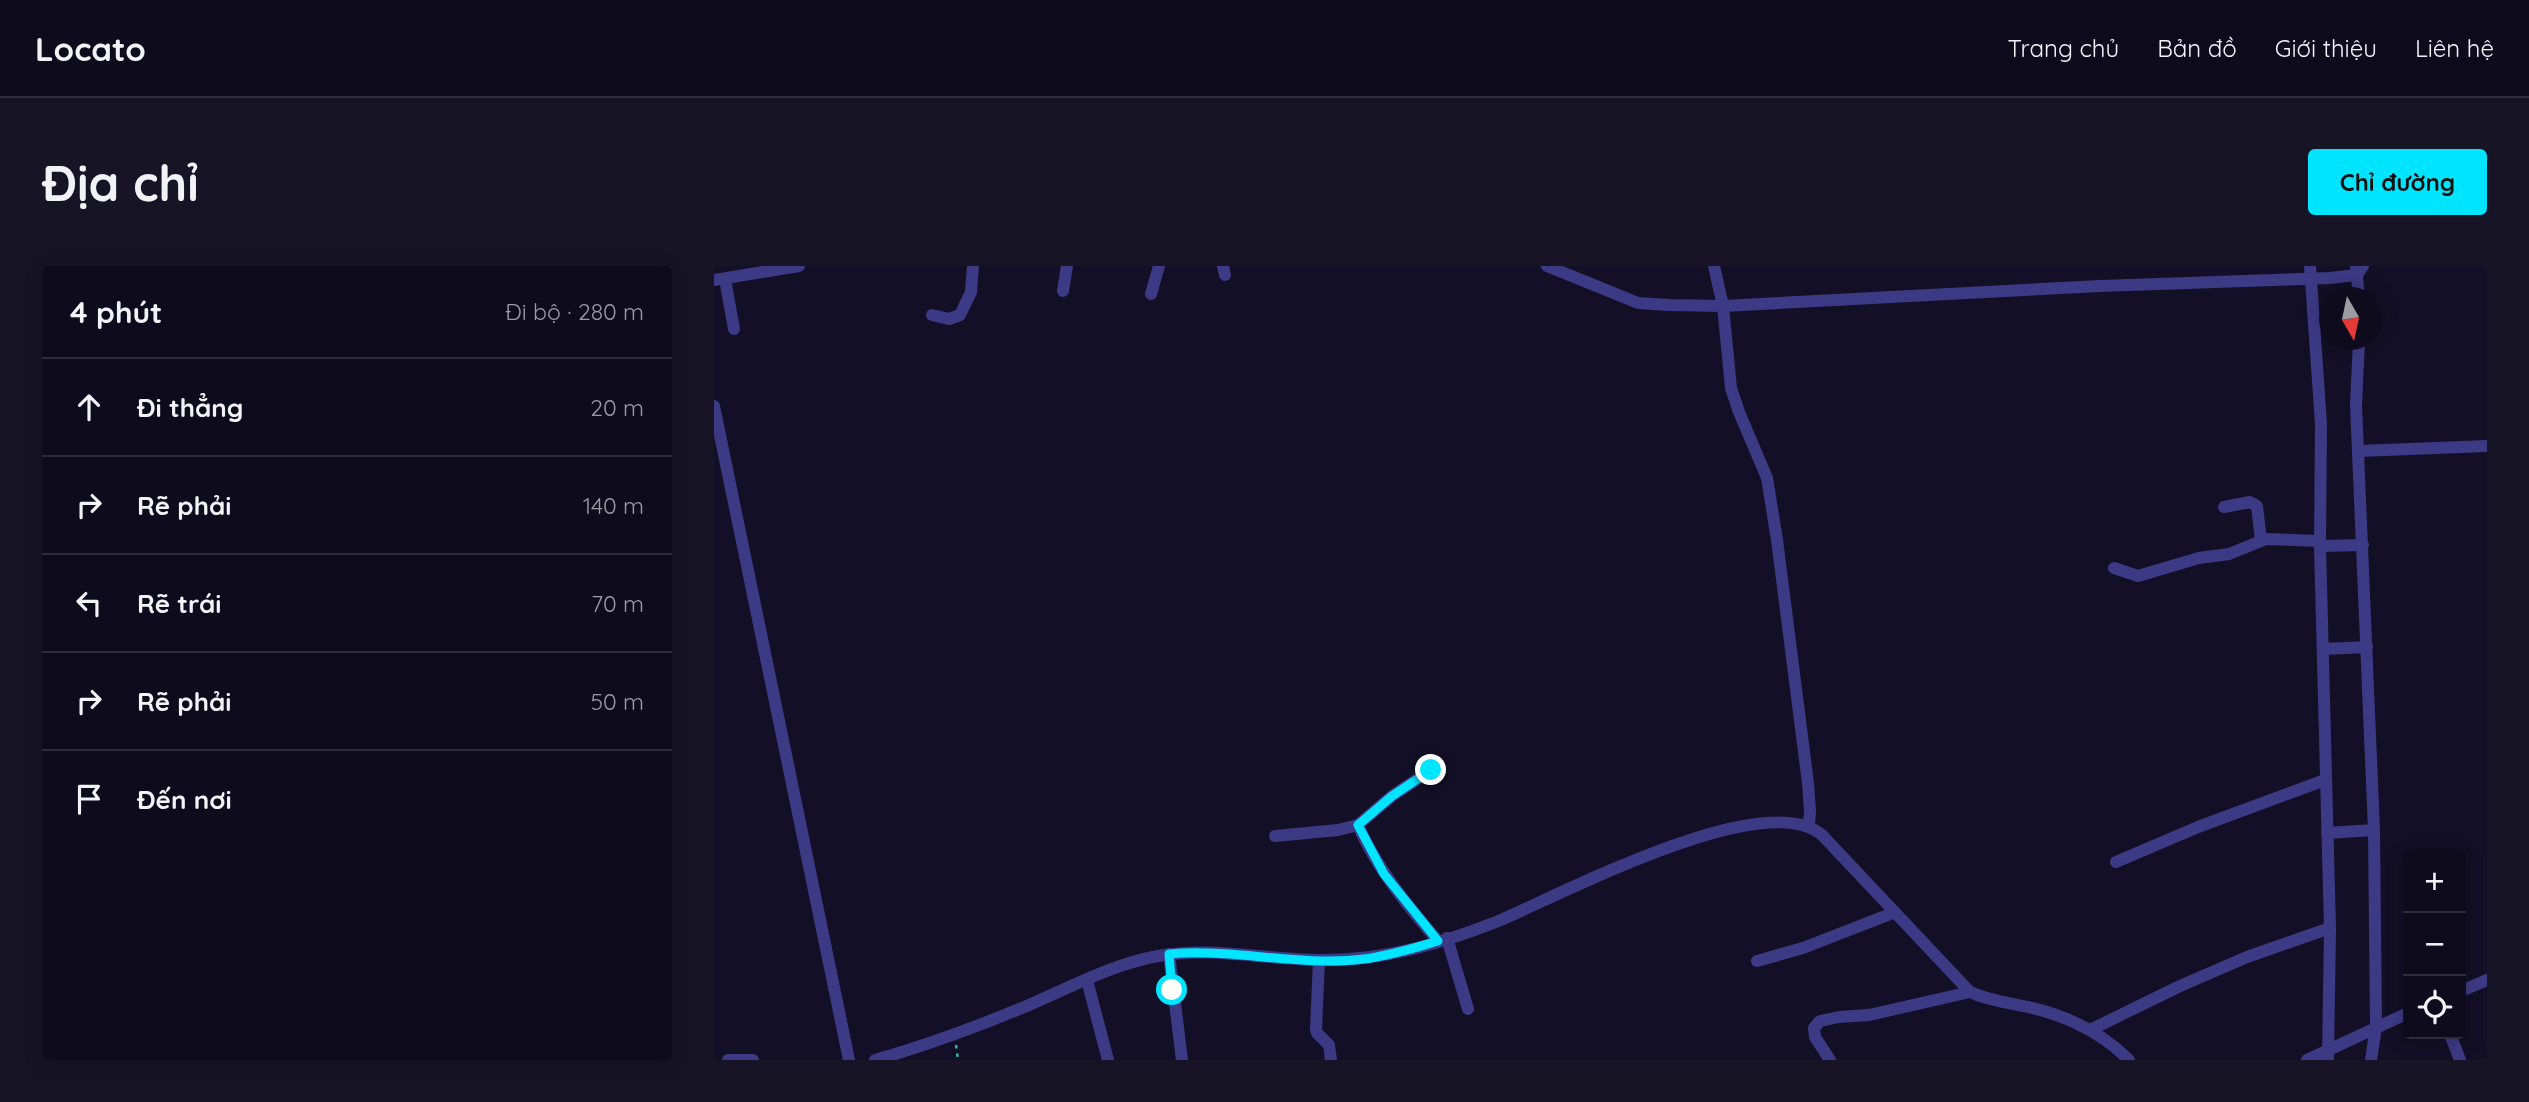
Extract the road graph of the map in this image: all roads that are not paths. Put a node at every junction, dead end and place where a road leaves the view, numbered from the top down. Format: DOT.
graph roads {
  1 [pos="799,266"];
  2 [pos="973,266"];
  3 [pos="1067,266"];
  4 [pos="1158,266"];
  5 [pos="1547,266"];
  6 [pos="1714,266"];
  7 [pos="779,267"];
  8 [pos="2356,271"];
  9 [pos="2310,272"];
  10 [pos="719,280"];
  11 [pos="1063,291"];
  12 [pos="1151,294"];
  13 [pos="1723,306"];
  14 [pos="932,315"];
  15 [pos="734,328"];
  16 [pos="2359,350"];
  17 [pos="714,406"];
  18 [pos="2487,446"];
  19 [pos="2359,450"];
  20 [pos="2224,507"];
  21 [pos="2261,540"];
  22 [pos="2320,543"];
  23 [pos="2353,546"];
  24 [pos="2114,568"];
  25 [pos="2363,648"];
  26 [pos="2323,649"];
  27 [pos="1431,770"];
  28 [pos="2325,780"];
  29 [pos="1358,825"];
  30 [pos="1809,826"];
  31 [pos="2369,830"];
  32 [pos="2327,833"];
  33 [pos="1276,836"];
  34 [pos="2116,862"];
  35 [pos="1893,913"];
  36 [pos="2330,928"];
  37 [pos="1443,939"];
  38 [pos="1169,954"];
  39 [pos="1319,960"];
  40 [pos="1757,961"];
  41 [pos="1087,980"];
  42 [pos="2487,980"];
  43 [pos="2466,989"];
  44 [pos="1970,992"];
  45 [pos="1468,1009"];
  46 [pos="2403,1015"];
  47 [pos="2372,1029"];
  48 [pos="2090,1030"];
  49 [pos="2452,1039"];
  50 [pos="2328,1055"];
  51 [pos="729,1060"];
  52 [pos="753,1060"];
  53 [pos="849,1060"];
  54 [pos="878,1060"];
  55 [pos="1108,1060"];
  56 [pos="1182,1060"];
  57 [pos="1331,1060"];
  58 [pos="1830,1060"];
  59 [pos="2129,1060"];
  60 [pos="2307,1060"];
  61 [pos="2371,1060"];
  62 [pos="2460,1060"];
  1 -- 7 [label="street"];
  2 -- 14 [label="street"];
  3 -- 11 [label="street"];
  4 -- 12 [label="street"];
  5 -- 13 [label="street"];
  6 -- 13 [label="street"];
  7 -- 10 [label="street"];
  8 -- 9 [label="street"];
  9 -- 13 [label="street"];
  9 -- 22 [label="street"];
  10 -- 15 [label="street"];
  13 -- 30 [label="street"];
  16 -- 19 [label="street"];
  17 -- 53 [label="street"];
  18 -- 19 [label="street"];
  19 -- 23 [label="street"];
  20 -- 21 [label="street"];
  21 -- 22 [label="street"];
  21 -- 24 [label="street"];
  22 -- 23 [label="street"];
  22 -- 26 [label="street"];
  23 -- 25 [label="street"];
  25 -- 26 [label="street"];
  25 -- 31 [label="street"];
  26 -- 28 [label="street"];
  27 -- 29 [label="street"];
  28 -- 32 [label="street"];
  28 -- 34 [label="street"];
  29 -- 33 [label="street"];
  29 -- 37 [label="street"];
  30 -- 35 [label="street"];
  30 -- 37 [label="street"];
  31 -- 32 [label="street"];
  31 -- 47 [label="street"];
  32 -- 36 [label="street"];
  35 -- 40 [label="street"];
  35 -- 44 [label="street"];
  36 -- 48 [label="street"];
  36 -- 50 [label="street"];
  37 -- 39 [label="street"];
  37 -- 45 [label="street"];
  38 -- 39 [label="street"];
  38 -- 41 [label="street"];
  38 -- 56 [label="street"];
  39 -- 57 [label="street"];
  41 -- 54 [label="street"];
  41 -- 55 [label="street"];
  42 -- 43 [label="street"];
  44 -- 48 [label="street"];
  44 -- 58 [label="street"];
  46 -- 47 [label="street"];
  47 -- 50 [label="street"];
  47 -- 61 [label="street"];
  48 -- 59 [label="street"];
  49 -- 62 [label="street"];
  50 -- 60 [label="street"];
  51 -- 52 [label="street"];
}
